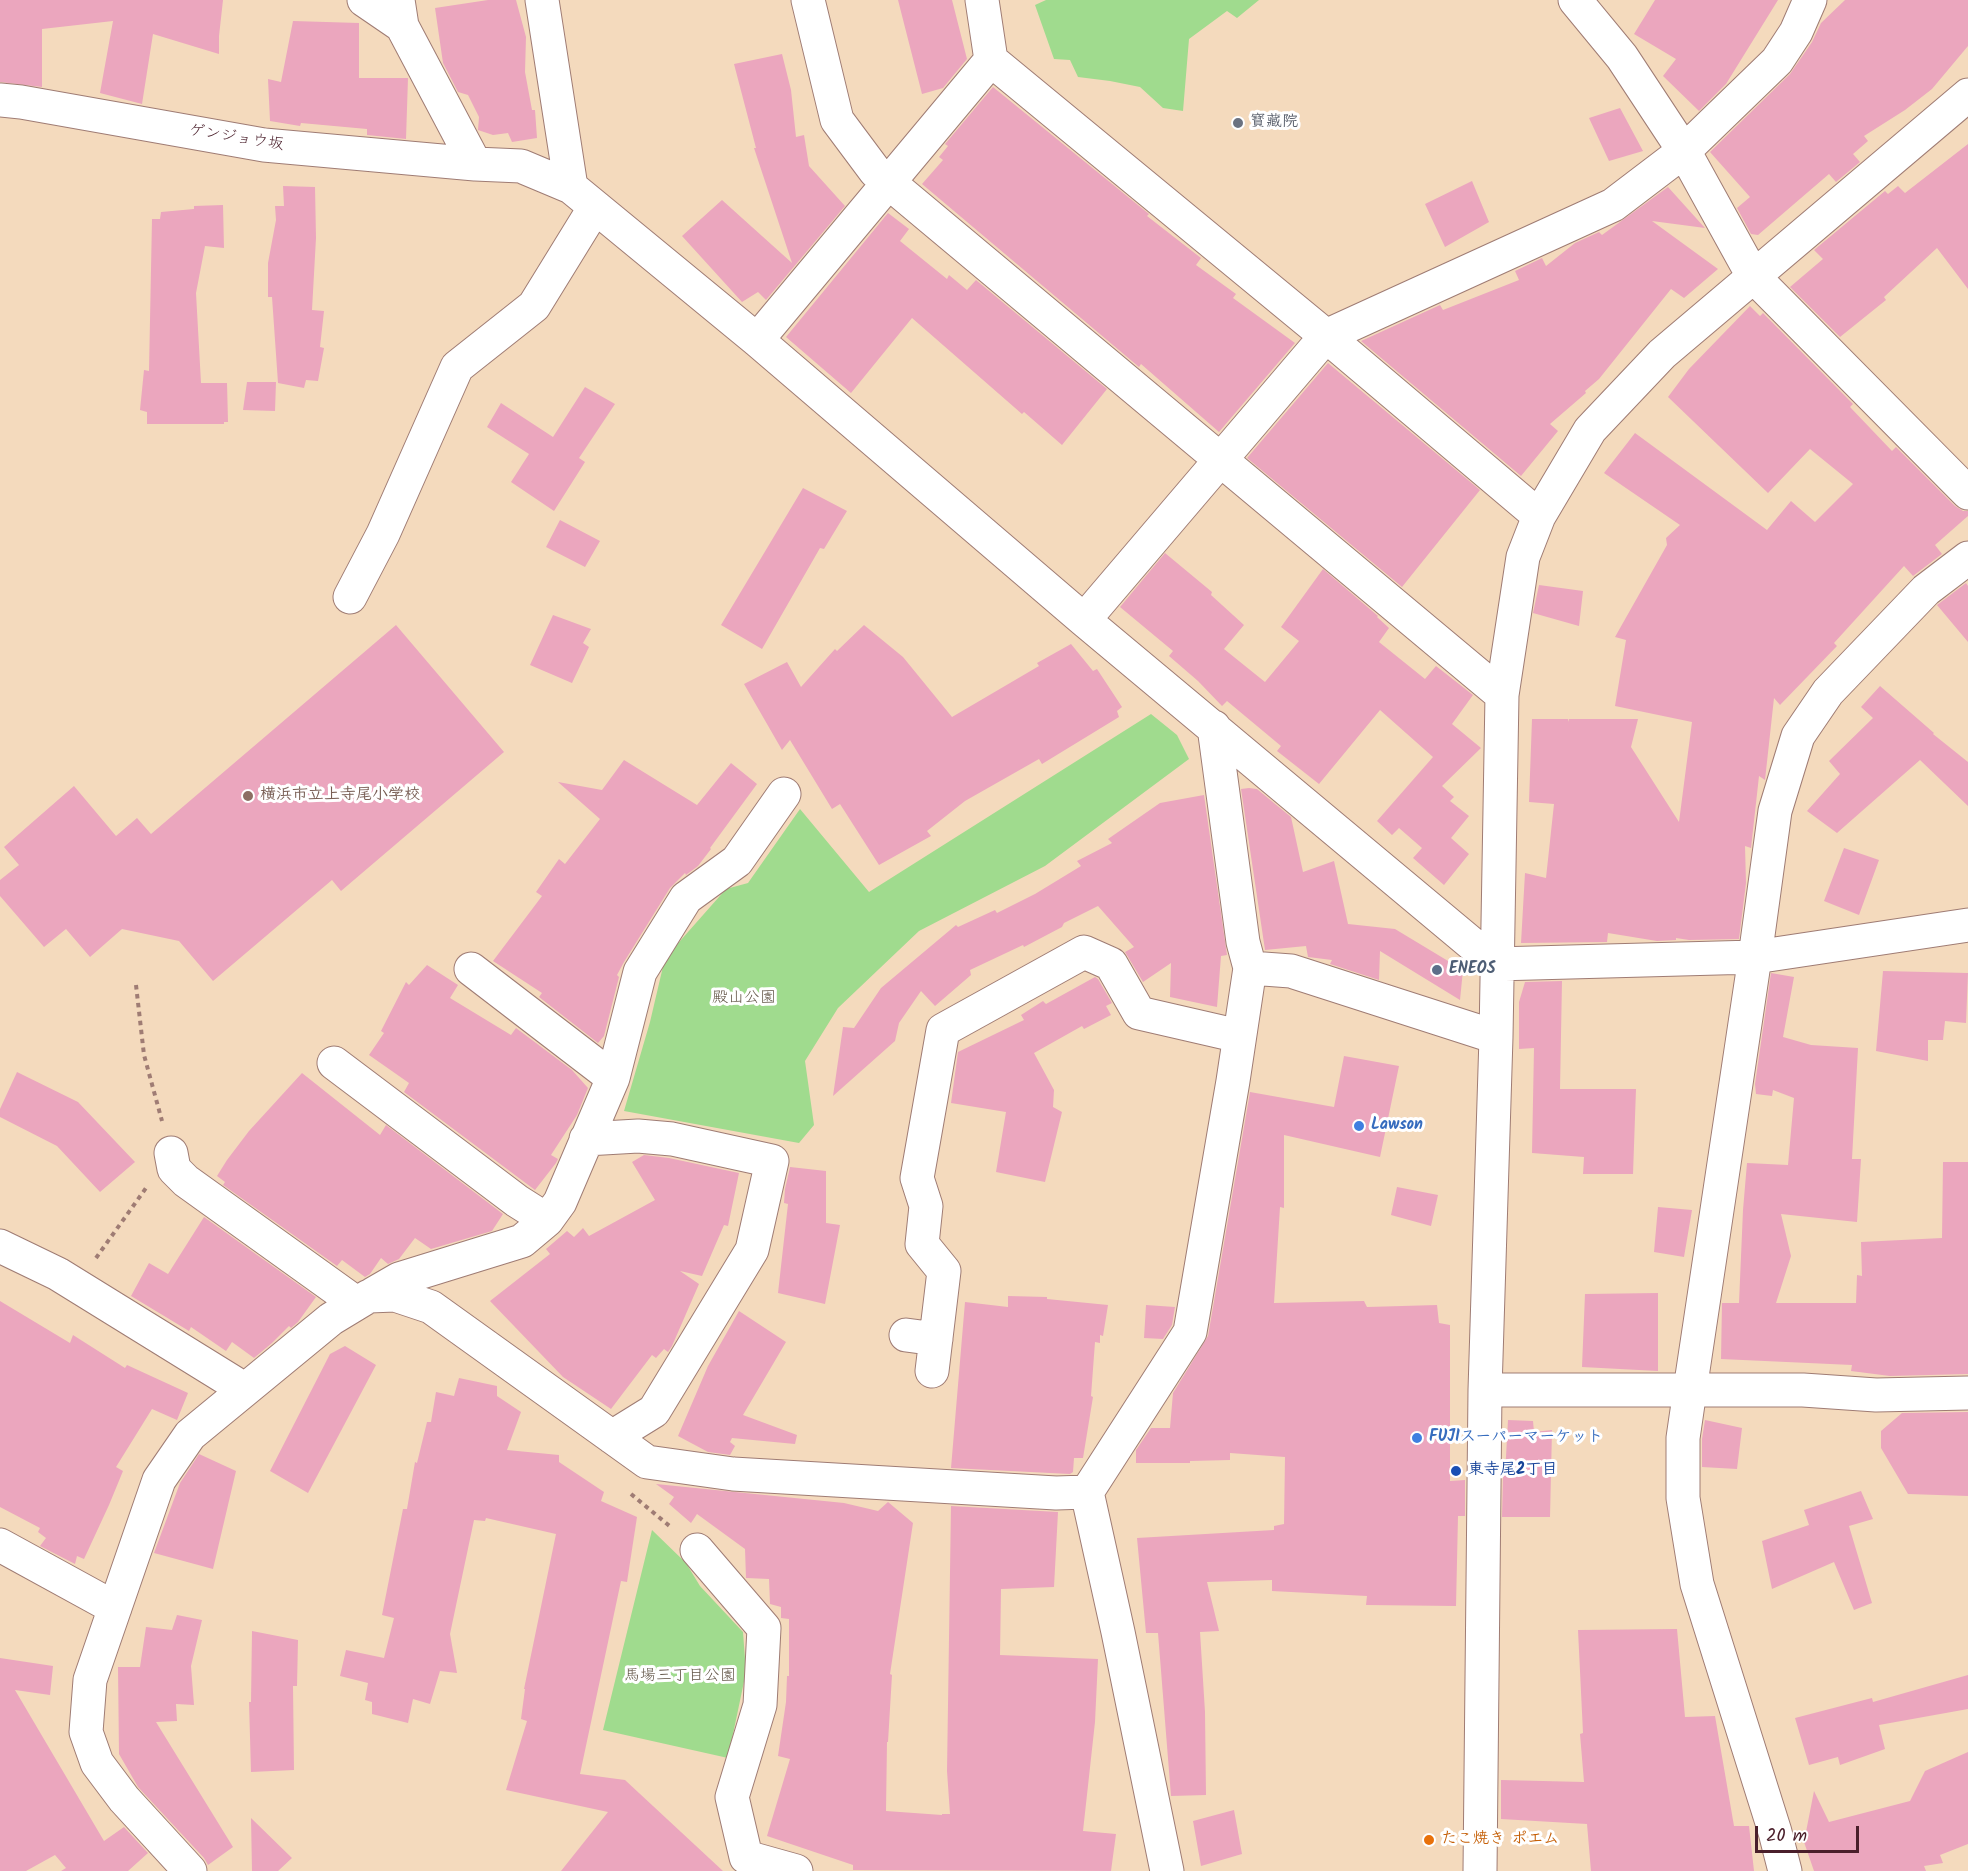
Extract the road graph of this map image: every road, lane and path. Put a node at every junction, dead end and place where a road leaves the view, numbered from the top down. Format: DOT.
graph roads {
  1 [pos="364,0"];
  2 [pos="542,0"];
  3 [pos="808,0"];
  4 [pos="982,0"];
  5 [pos="1575,0"];
  6 [pos="1810,0"];
  7 [pos="400,13"];
  8 [pos="991,60"];
  9 [pos="1968,95"];
  10 [pos="0,100"];
  11 [pos="1684,151"];
  12 [pos="474,164"];
  13 [pos="890,182"];
  14 [pos="583,197"];
  15 [pos="1753,276"];
  16 [pos="1326,336"];
  17 [pos="757,340"];
  18 [pos="1221,460"];
  19 [pos="1968,493"];
  20 [pos="1539,516"];
  21 [pos="1968,558"];
  22 [pos="350,597"];
  23 [pos="1084,620"];
  24 [pos="1502,694"];
  25 [pos="1214,728"];
  26 [pos="784,794"];
  27 [pos="1968,925"];
  28 [pos="1755,957"];
  29 [pos="1496,964"];
  30 [pos="1250,968"];
  31 [pos="471,969"];
  32 [pos="136,985"];
  33 [pos="1239,1036"];
  34 [pos="1496,1037"];
  35 [pos="334,1063"];
  36 [pos="613,1078"];
  37 [pos="586,1140"];
  38 [pos="171,1153"];
  39 [pos="547,1220"];
  40 [pos="0,1246"];
  41 [pos="77,1286"];
  42 [pos="362,1299"];
  43 [pos="932,1371"];
  44 [pos="244,1389"];
  45 [pos="1485,1390"];
  46 [pos="1690,1390"];
  47 [pos="1968,1393"];
  48 [pos="612,1437"];
  49 [pos="1087,1492"];
  50 [pos="0,1545"];
  51 [pos="697,1550"];
  52 [pos="115,1608"];
  53 [pos="190,1871"];
  54 [pos="796,1871"];
  55 [pos="1167,1871"];
  56 [pos="1480,1871"];
  57 [pos="1785,1871"];
  1 -- 7 [label="street"];
  2 -- 14 [label="street"];
  3 -- 13 [label="street"];
  4 -- 8 [label="street"];
  5 -- 11 [label="street"];
  6 -- 11 [label="street"];
  7 -- 12 [label="street"];
  8 -- 13 [label="street"];
  8 -- 16 [label="street"];
  9 -- 15 [label="street"];
  10 -- 12 [label="street, ゲンジョウ坂"];
  11 -- 15 [label="street"];
  11 -- 16 [label="street"];
  12 -- 14 [label="street, ゲンジョウ坂"];
  13 -- 17 [label="street"];
  13 -- 18 [label="street"];
  14 -- 17 [label="street, ゲンジョウ坂"];
  14 -- 22 [label="street"];
  15 -- 19 [label="street"];
  15 -- 20 [label="street"];
  16 -- 18 [label="street"];
  16 -- 20 [label="street"];
  17 -- 23 [label="street, ゲンジョウ坂"];
  18 -- 23 [label="street"];
  18 -- 24 [label="street"];
  20 -- 24 [label="street"];
  21 -- 28 [label="street"];
  23 -- 25 [label="street, ゲンジョウ坂"];
  24 -- 29 [label="street"];
  25 -- 29 [label="street, ゲンジョウ坂"];
  25 -- 30 [label="street"];
  26 -- 36 [label="street"];
  27 -- 28 [label="street"];
  28 -- 29 [label="street"];
  28 -- 46 [label="street"];
  29 -- 34 [label="street"];
  30 -- 33 [label="street"];
  30 -- 34 [label="street"];
  31 -- 36 [label="street"];
  32 -- 38 [label="path"];
  33 -- 43 [label="street"];
  33 -- 49 [label="street"];
  34 -- 45 [label="street"];
  35 -- 39 [label="street"];
  36 -- 37 [label="street"];
  37 -- 39 [label="street"];
  37 -- 48 [label="street"];
  38 -- 41 [label="path"];
  38 -- 42 [label="street"];
  39 -- 42 [label="street"];
  40 -- 41 [label="street"];
  41 -- 44 [label="street"];
  42 -- 44 [label="street"];
  42 -- 48 [label="street"];
  44 -- 52 [label="street"];
  45 -- 46 [label="street"];
  45 -- 56 [label="street"];
  46 -- 47 [label="street"];
  46 -- 57 [label="street"];
  48 -- 49 [label="street"];
  49 -- 55 [label="street"];
  50 -- 52 [label="street"];
  51 -- 54 [label="street"];
  52 -- 53 [label="street"];
}
